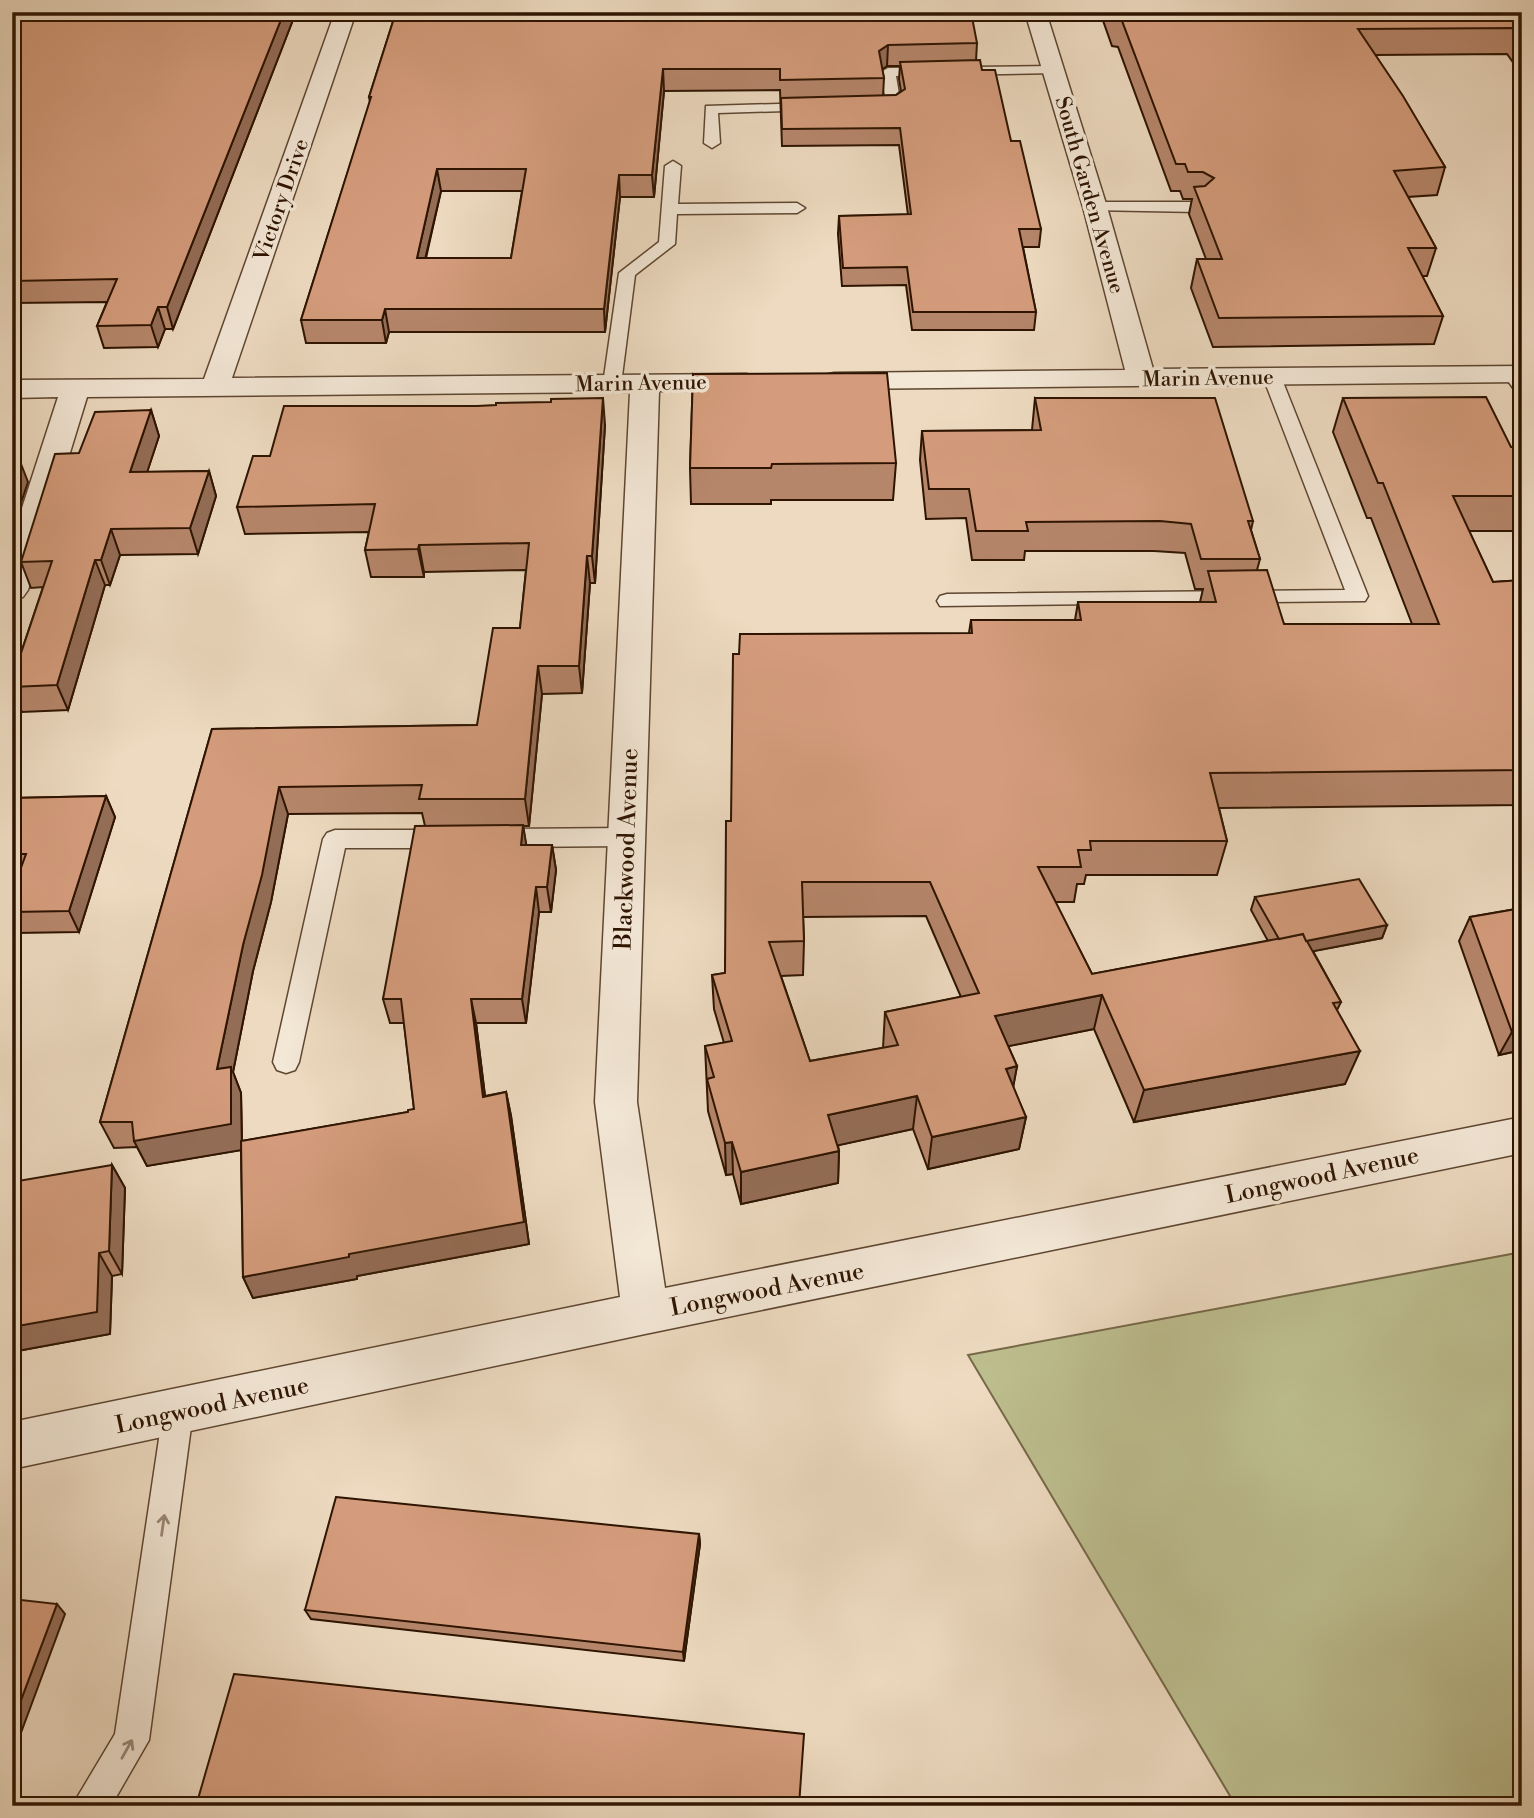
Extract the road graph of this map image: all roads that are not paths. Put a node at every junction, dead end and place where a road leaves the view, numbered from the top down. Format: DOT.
graph roads {
  1 [pos="346,12"];
  2 [pos="1035,12"];
  3 [pos="922,14"];
  4 [pos="1053,70"];
  5 [pos="829,107"];
  6 [pos="855,107"];
  7 [pos="712,143"];
  8 [pos="673,166"];
  9 [pos="1095,207"];
  10 [pos="1198,207"];
  11 [pos="797,208"];
  12 [pos="670,209"];
  13 [pos="1272,377"];
  14 [pos="1142,379"];
  15 [pos="1519,379"];
  16 [pos="772,382"];
  17 [pos="813,382"];
  18 [pos="629,384"];
  19 [pos="215,387"];
  20 [pos="75,388"];
  21 [pos="12,389"];
  22 [pos="12,590"];
  23 [pos="947,601"];
  24 [pos="627,838"];
  25 [pos="286,1062"];
  26 [pos="1522,1135"];
  27 [pos="645,1313"];
  28 [pos="178,1412"];
  29 [pos="12,1446"];
  30 [pos="90,1806"];
  1 -- 19 [label="street, Victory Drive"];
  2 -- 3 [label="lane"];
  2 -- 4 [label="street, South Garden Avenue"];
  4 -- 6 [label="lane"];
  4 -- 9 [label="street, South Garden Avenue"];
  5 -- 7 [label="lane"];
  8 -- 12 [label="lane"];
  9 -- 10 [label="lane"];
  9 -- 14 [label="street, South Garden Avenue"];
  11 -- 12 [label="lane"];
  12 -- 18 [label="lane"];
  13 -- 14 [label="street, Marin Avenue"];
  13 -- 15 [label="street, Marin Avenue"];
  13 -- 23 [label="lane"];
  14 -- 17 [label="street, Marin Avenue"];
  16 -- 18 [label="street, Marin Avenue"];
  18 -- 19 [label="street, Marin Avenue"];
  18 -- 24 [label="street, Blackwood Avenue"];
  19 -- 20 [label="street, Marin Avenue"];
  20 -- 21 [label="street, Marin Avenue"];
  20 -- 22 [label="street"];
  24 -- 25 [label="lane"];
  24 -- 27 [label="street, Blackwood Avenue"];
  26 -- 27 [label="street, Longwood Avenue"];
  27 -- 28 [label="street, Longwood Avenue"];
  28 -- 29 [label="street, Longwood Avenue"];
  30 -- 28 [label="lane, one-way"];
}
